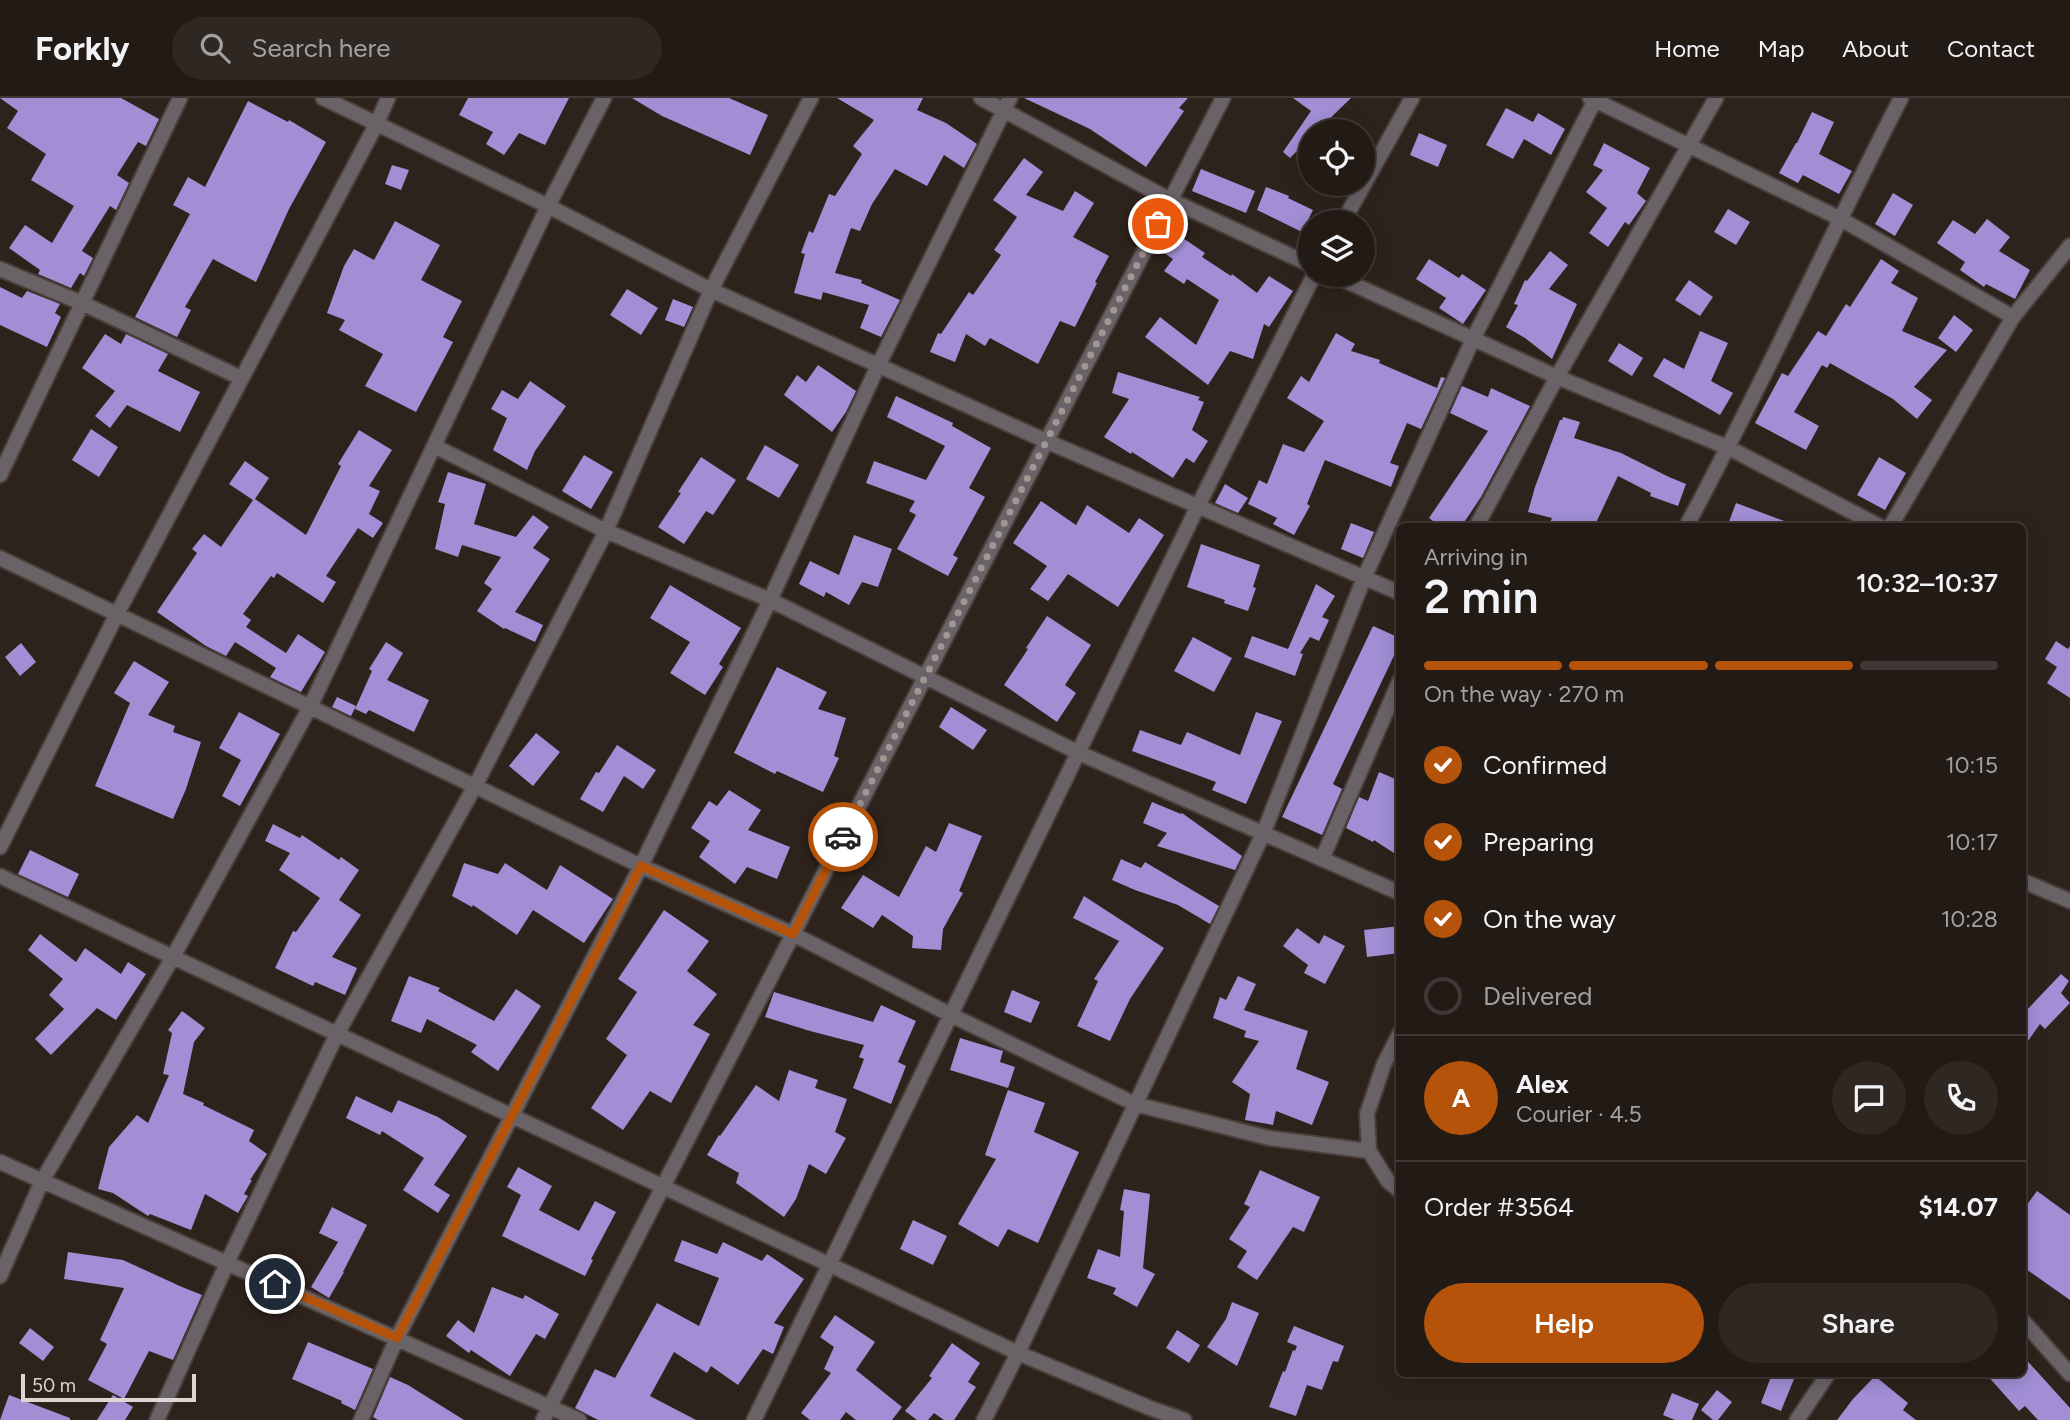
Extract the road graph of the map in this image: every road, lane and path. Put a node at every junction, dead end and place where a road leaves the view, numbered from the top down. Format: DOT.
graph roads {
  1 [pos="180,98"];
  2 [pos="323,98"];
  3 [pos="388,98"];
  4 [pos="604,98"];
  5 [pos="811,98"];
  6 [pos="981,98"];
  7 [pos="1223,98"];
  8 [pos="1412,98"];
  9 [pos="1716,98"];
  10 [pos="1901,98"];
  11 [pos="1594,99"];
  12 [pos="1007,105"];
  13 [pos="377,123"];
  14 [pos="1689,147"];
  15 [pos="1170,200"];
  16 [pos="548,206"];
  17 [pos="1350,210"];
  18 [pos="1839,218"];
  19 [pos="2070,246"];
  20 [pos="1298,259"];
  21 [pos="0,269"];
  22 [pos="1308,287"];
  23 [pos="1359,287"];
  24 [pos="710,290"];
  25 [pos="82,303"];
  26 [pos="2013,317"];
  27 [pos="1473,339"];
  28 [pos="878,366"];
  29 [pos="1558,377"];
  30 [pos="241,378"];
  31 [pos="1046,441"];
  32 [pos="434,446"];
  33 [pos="1729,448"];
  34 [pos="0,475"];
  35 [pos="1198,506"];
  36 [pos="1478,523"];
  37 [pos="1688,523"];
  38 [pos="1873,523"];
  39 [pos="1892,523"];
  40 [pos="606,531"];
  41 [pos="0,558"];
  42 [pos="1364,578"];
  43 [pos="1396,591"];
  44 [pos="770,600"];
  45 [pos="117,614"];
  46 [pos="925,677"];
  47 [pos="1396,689"];
  48 [pos="310,707"];
  49 [pos="1079,753"];
  50 [pos="475,786"];
  51 [pos="1263,834"];
  52 [pos="0,847"];
  53 [pos="1322,859"];
  54 [pos="641,866"];
  55 [pos="0,876"];
  56 [pos="2026,882"];
  57 [pos="1396,891"];
  58 [pos="2070,901"];
  59 [pos="793,934"];
  60 [pos="173,957"];
  61 [pos="951,1015"];
  62 [pos="337,1034"];
  63 [pos="1396,1040"];
  64 [pos="1135,1104"];
  65 [pos="512,1116"];
  66 [pos="1369,1151"];
  67 [pos="0,1162"];
  68 [pos="42,1181"];
  69 [pos="663,1187"];
  70 [pos="1396,1188"];
  71 [pos="227,1263"];
  72 [pos="830,1265"];
  73 [pos="0,1276"];
  74 [pos="2026,1324"];
  75 [pos="397,1338"];
  76 [pos="1018,1353"];
  77 [pos="2070,1374"];
  78 [pos="1826,1377"];
  79 [pos="546,1413"];
  80 [pos="157,1420"];
  81 [pos="361,1420"];
  82 [pos="579,1420"];
  83 [pos="754,1420"];
  84 [pos="984,1420"];
  85 [pos="1184,1420"];
  86 [pos="1797,1420"];
  1 -- 25 [label="street"];
  2 -- 13 [label="street"];
  3 -- 13 [label="street"];
  4 -- 16 [label="street"];
  5 -- 24 [label="street"];
  6 -- 12 [label="street"];
  7 -- 15 [label="street"];
  8 -- 17 [label="street"];
  9 -- 14 [label="street"];
  10 -- 18 [label="street"];
  11 -- 14 [label="street"];
  11 -- 27 [label="street"];
  12 -- 15 [label="street"];
  12 -- 28 [label="street"];
  13 -- 16 [label="street"];
  13 -- 30 [label="street"];
  14 -- 18 [label="street"];
  14 -- 29 [label="street"];
  15 -- 20 [label="street"];
  15 -- 31 [label="street"];
  16 -- 24 [label="street"];
  16 -- 32 [label="street"];
  18 -- 26 [label="street"];
  18 -- 33 [label="street"];
  19 -- 26 [label="street"];
  21 -- 25 [label="street"];
  22 -- 35 [label="street"];
  23 -- 27 [label="street"];
  24 -- 28 [label="street"];
  24 -- 40 [label="street"];
  25 -- 30 [label="street"];
  25 -- 34 [label="street"];
  26 -- 39 [label="street"];
  27 -- 29 [label="street"];
  27 -- 42 [label="street"];
  28 -- 31 [label="street"];
  28 -- 44 [label="street"];
  29 -- 33 [label="street"];
  29 -- 36 [label="street"];
  30 -- 45 [label="street"];
  31 -- 35 [label="street"];
  31 -- 46 [label="street"];
  32 -- 40 [label="street"];
  32 -- 48 [label="street"];
  33 -- 37 [label="street"];
  33 -- 38 [label="street"];
  35 -- 42 [label="street"];
  35 -- 49 [label="street"];
  40 -- 44 [label="street"];
  40 -- 50 [label="street"];
  41 -- 45 [label="street"];
  42 -- 43 [label="street"];
  42 -- 51 [label="street"];
  44 -- 46 [label="street"];
  44 -- 54 [label="street"];
  45 -- 48 [label="street"];
  45 -- 52 [label="street"];
  46 -- 49 [label="street"];
  46 -- 59 [label="street"];
  47 -- 53 [label="street"];
  48 -- 50 [label="street"];
  48 -- 60 [label="street"];
  49 -- 51 [label="street"];
  49 -- 61 [label="street"];
  50 -- 54 [label="street"];
  50 -- 62 [label="street"];
  51 -- 53 [label="street"];
  51 -- 64 [label="street"];
  53 -- 57 [label="street"];
  54 -- 59 [label="street"];
  54 -- 65 [label="street"];
  55 -- 60 [label="street"];
  56 -- 58 [label="street"];
  59 -- 61 [label="street"];
  59 -- 69 [label="street"];
  60 -- 62 [label="street"];
  60 -- 68 [label="street"];
  61 -- 64 [label="street"];
  61 -- 72 [label="street"];
  62 -- 65 [label="street"];
  62 -- 71 [label="street"];
  63 -- 66 [label="street"];
  64 -- 66 [label="street"];
  64 -- 76 [label="street"];
  65 -- 69 [label="street"];
  65 -- 75 [label="street"];
  66 -- 70 [label="street"];
  67 -- 68 [label="street"];
  68 -- 71 [label="street"];
  68 -- 73 [label="street"];
  69 -- 72 [label="street"];
  69 -- 79 [label="street"];
  71 -- 75 [label="street"];
  71 -- 80 [label="street"];
  72 -- 76 [label="street"];
  72 -- 83 [label="street"];
  74 -- 77 [label="street"];
  75 -- 79 [label="street"];
  75 -- 81 [label="street"];
  76 -- 84 [label="street"];
  76 -- 85 [label="street"];
  78 -- 86 [label="street"];
  79 -- 82 [label="street"];
}
